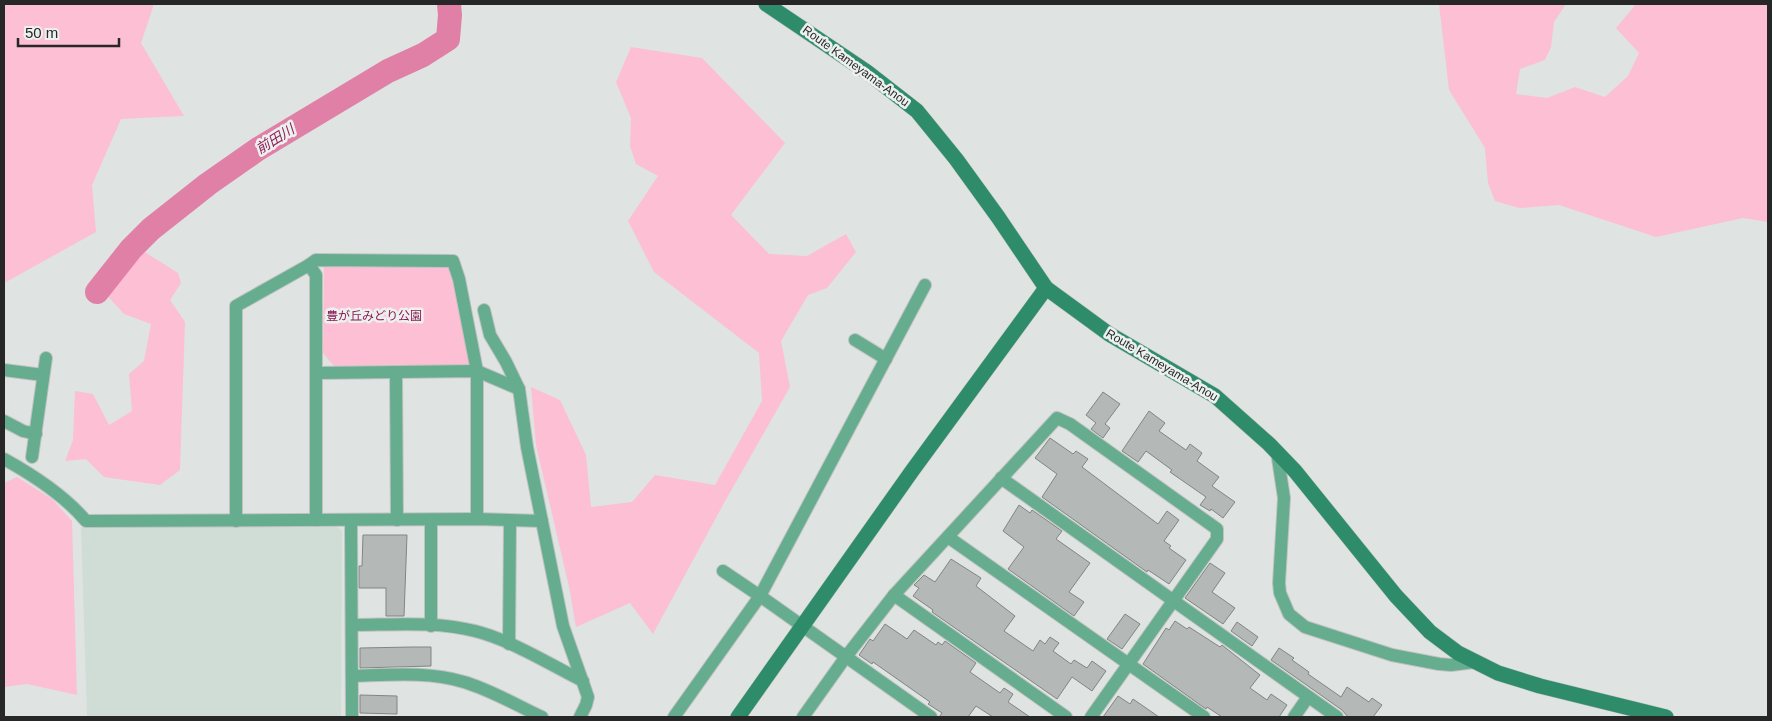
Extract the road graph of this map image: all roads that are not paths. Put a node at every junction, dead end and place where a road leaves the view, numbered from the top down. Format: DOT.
graph roads {
  1 [pos="766,4"];
  2 [pos="308,265"];
  3 [pos="925,285"];
  4 [pos="1046,288"];
  5 [pos="484,310"];
  6 [pos="855,340"];
  7 [pos="46,358"];
  8 [pos="886,359"];
  9 [pos="4,370"];
  10 [pos="477,371"];
  11 [pos="396,372"];
  12 [pos="317,373"];
  13 [pos="43,375"];
  14 [pos="519,389"];
  15 [pos="4,421"];
  16 [pos="36,434"];
  17 [pos="1277,452"];
  18 [pos="32,457"];
  19 [pos="4,459"];
  20 [pos="1001,478"];
  21 [pos="477,519"];
  22 [pos="316,520"];
  23 [pos="351,520"];
  24 [pos="398,520"];
  25 [pos="431,520"];
  26 [pos="510,520"];
  27 [pos="236,521"];
  28 [pos="542,521"];
  29 [pos="948,537"];
  30 [pos="723,570"];
  31 [pos="894,595"];
  32 [pos="760,596"];
  33 [pos="1174,601"];
  34 [pos="352,625"];
  35 [pos="432,626"];
  36 [pos="802,626"];
  37 [pos="509,644"];
  38 [pos="845,658"];
  39 [pos="1475,662"];
  40 [pos="1129,664"];
  41 [pos="352,676"];
  42 [pos="583,681"];
  43 [pos="1308,697"];
  44 [pos="352,717"];
  45 [pos="542,717"];
  46 [pos="580,717"];
  47 [pos="674,717"];
  48 [pos="738,717"];
  49 [pos="803,717"];
  50 [pos="931,717"];
  51 [pos="1066,717"];
  52 [pos="1091,717"];
  53 [pos="1204,717"];
  54 [pos="1294,717"];
  55 [pos="1337,717"];
  56 [pos="1666,717"];
  1 -- 4 [label="main road, Route Kameyama-Anou"];
  2 -- 10 [label="street"];
  2 -- 12 [label="street"];
  2 -- 27 [label="street"];
  3 -- 8 [label="street"];
  4 -- 17 [label="main road, Route Kameyama-Anou"];
  4 -- 36 [label="main road"];
  5 -- 14 [label="street"];
  6 -- 8 [label="street"];
  7 -- 13 [label="street"];
  8 -- 32 [label="street"];
  9 -- 13 [label="street"];
  10 -- 11 [label="street"];
  10 -- 14 [label="street"];
  10 -- 21 [label="street"];
  11 -- 12 [label="street"];
  11 -- 24 [label="street"];
  12 -- 22 [label="street"];
  13 -- 16 [label="street"];
  14 -- 28 [label="street"];
  15 -- 16 [label="street"];
  16 -- 18 [label="street"];
  17 -- 39 [label="main road, Route Kameyama-Anou"];
  17 -- 39 [label="street"];
  19 -- 27 [label="street"];
  20 -- 29 [label="street"];
  20 -- 33 [label="street"];
  20 -- 33 [label="street"];
  21 -- 25 [label="street"];
  21 -- 26 [label="street"];
  22 -- 23 [label="street"];
  22 -- 27 [label="street"];
  23 -- 24 [label="street"];
  23 -- 34 [label="street"];
  24 -- 25 [label="street"];
  25 -- 35 [label="street"];
  26 -- 28 [label="street"];
  26 -- 37 [label="street"];
  28 -- 42 [label="street"];
  29 -- 31 [label="street"];
  29 -- 40 [label="street"];
  30 -- 32 [label="street"];
  31 -- 38 [label="street"];
  31 -- 51 [label="street"];
  32 -- 36 [label="street"];
  32 -- 47 [label="street"];
  33 -- 40 [label="street"];
  33 -- 43 [label="street"];
  34 -- 35 [label="street"];
  34 -- 41 [label="street"];
  35 -- 37 [label="street"];
  36 -- 38 [label="street"];
  36 -- 48 [label="main road"];
  37 -- 42 [label="street"];
  38 -- 49 [label="street"];
  38 -- 50 [label="street"];
  39 -- 56 [label="main road, Route Kameyama-Anou"];
  40 -- 52 [label="street"];
  40 -- 53 [label="street"];
  41 -- 44 [label="street"];
  41 -- 45 [label="street"];
  42 -- 46 [label="street"];
  43 -- 54 [label="street"];
  43 -- 55 [label="street"];
}
